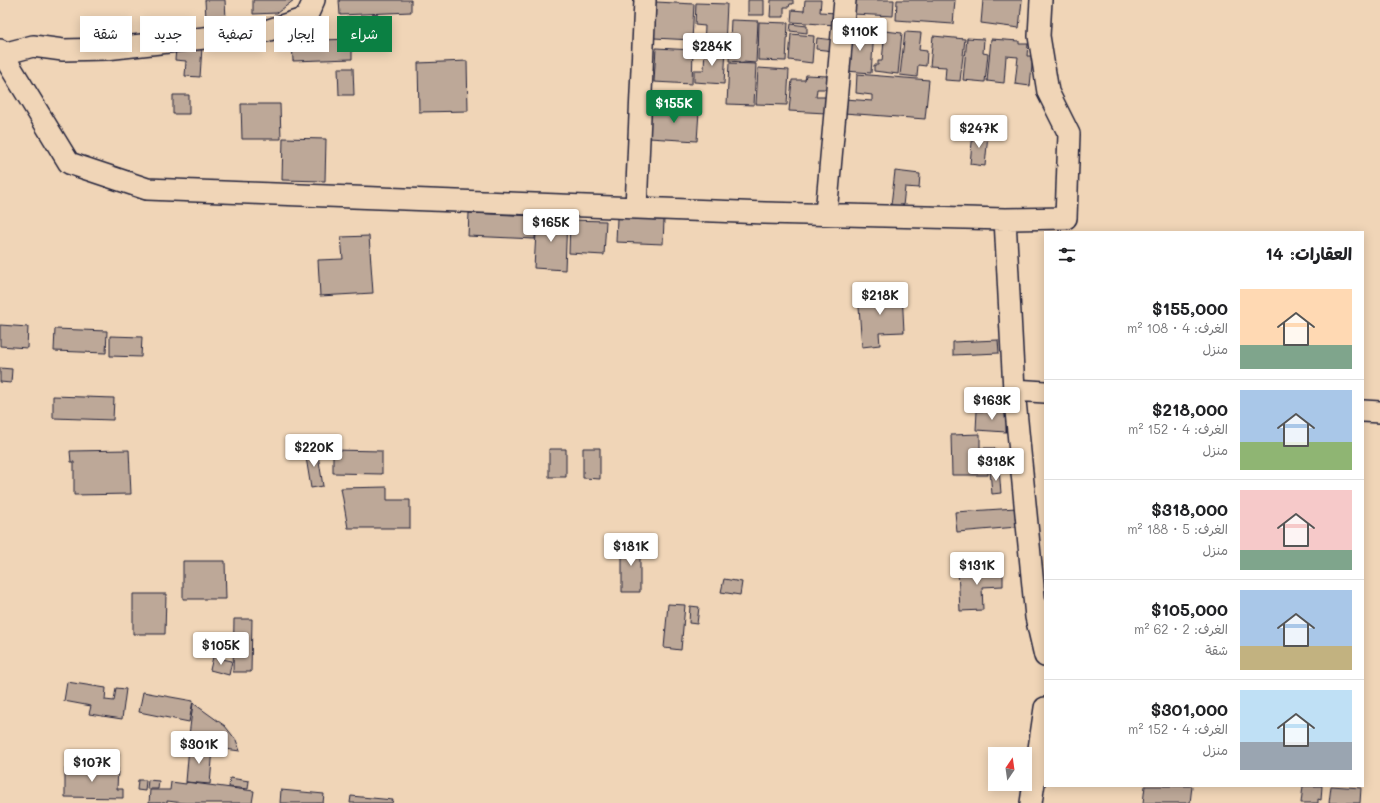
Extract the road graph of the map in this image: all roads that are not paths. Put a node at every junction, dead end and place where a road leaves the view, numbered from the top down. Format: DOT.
graph roads {
  1 [pos="314,0"];
  2 [pos="645,0"];
  3 [pos="845,0"];
  4 [pos="1041,0"];
  5 [pos="1,52"];
  6 [pos="636,208"];
  7 [pos="826,214"];
  8 [pos="1005,219"];
  9 [pos="1014,390"];
  10 [pos="1044,392"];
  11 [pos="1364,411"];
  12 [pos="1380,412"];
  13 [pos="1044,652"];
  14 [pos="1044,715"];
  15 [pos="1031,803"];
  1 -- 5 [label="street"];
  2 -- 6 [label="street"];
  3 -- 7 [label="street"];
  4 -- 8 [label="street"];
  5 -- 6 [label="street"];
  6 -- 7 [label="street"];
  7 -- 8 [label="street"];
  8 -- 9 [label="street"];
  9 -- 10 [label="street"];
  9 -- 13 [label="street"];
  11 -- 12 [label="street"];
  14 -- 15 [label="street"];
}
